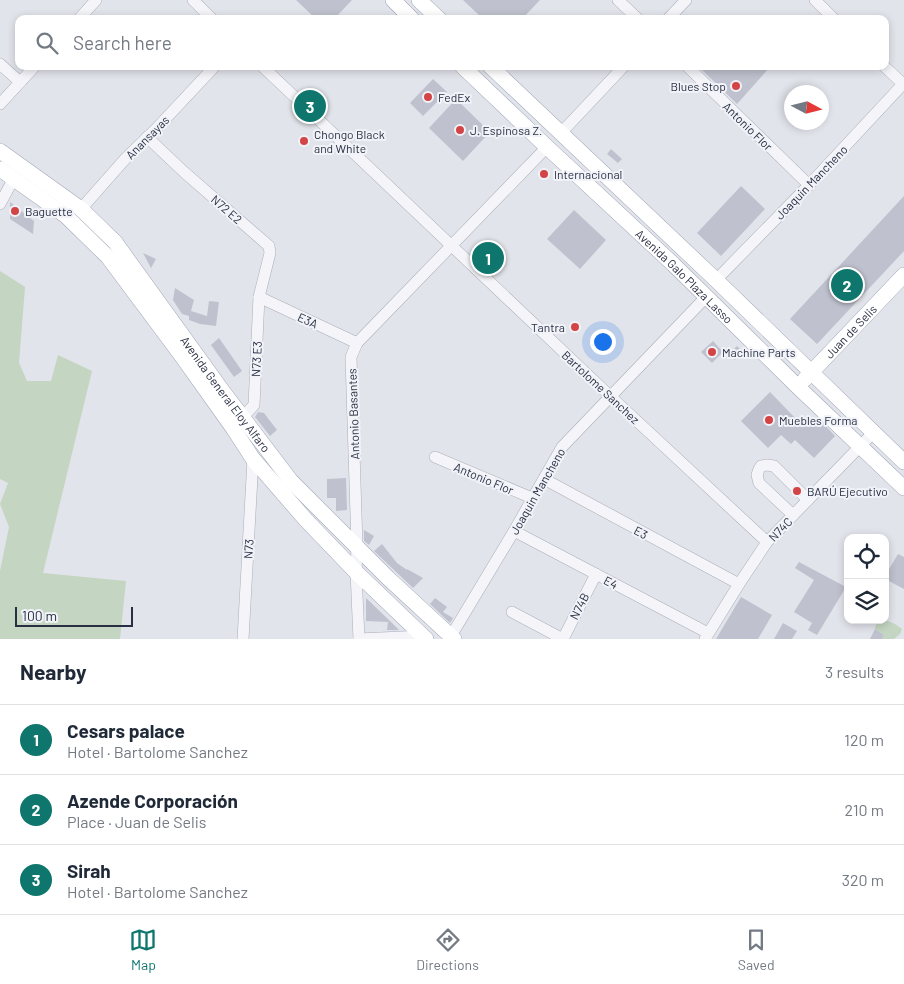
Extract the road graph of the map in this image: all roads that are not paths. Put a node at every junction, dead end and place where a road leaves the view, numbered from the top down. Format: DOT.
graph roads {
  1 [pos="96,0"];
  2 [pos="193,0"];
  3 [pos="393,0"];
  4 [pos="419,0"];
  5 [pos="618,0"];
  6 [pos="686,0"];
  7 [pos="815,0"];
  8 [pos="83,15"];
  9 [pos="208,15"];
  10 [pos="408,15"];
  11 [pos="435,15"];
  12 [pos="634,15"];
  13 [pos="672,15"];
  14 [pos="830,15"];
  15 [pos="0,64"];
  16 [pos="30,70"];
  17 [pos="211,70"];
  18 [pos="266,70"];
  19 [pos="466,70"];
  20 [pos="494,70"];
  21 [pos="620,70"];
  22 [pos="691,70"];
  23 [pos="888,70"];
  24 [pos="20,82"];
  25 [pos="903,84"];
  26 [pos="0,104"];
  27 [pos="560,133"];
  28 [pos="147,137"];
  29 [pos="547,147"];
  30 [pos="0,151"];
  31 [pos="0,169"];
  32 [pos="14,178"];
  33 [pos="809,185"];
  34 [pos="0,204"];
  35 [pos="80,209"];
  36 [pos="452,246"];
  37 [pos="904,275"];
  38 [pos="716,280"];
  39 [pos="904,288"];
  40 [pos="259,297"];
  41 [pos="706,297"];
  42 [pos="357,343"];
  43 [pos="814,376"];
  44 [pos="802,390"];
  45 [pos="610,396"];
  46 [pos="243,417"];
  47 [pos="873,433"];
  48 [pos="860,447"];
  49 [pos="435,457"];
  50 [pos="253,459"];
  51 [pos="904,462"];
  52 [pos="544,479"];
  53 [pos="904,488"];
  54 [pos="532,498"];
  55 [pos="808,500"];
  56 [pos="793,515"];
  57 [pos="514,531"];
  58 [pos="767,542"];
  59 [pos="357,546"];
  60 [pos="356,572"];
  61 [pos="596,574"];
  62 [pos="739,584"];
  63 [pos="512,612"];
  64 [pos="706,636"];
  65 [pos="424,638"];
  66 [pos="452,638"];
  67 [pos="243,639"];
  68 [pos="359,639"];
  69 [pos="563,639"];
  1 -- 8 [label="street"];
  2 -- 9 [label="street"];
  3 -- 10 [label="main road"];
  4 -- 11 [label="main road"];
  5 -- 12 [label="street"];
  6 -- 13 [label="street"];
  7 -- 14 [label="street"];
  15 -- 24 [label="street"];
  16 -- 24 [label="street"];
  17 -- 28 [label="street, Anansayas"];
  18 -- 36 [label="street, Bartolome Sanchez"];
  19 -- 29 [label="main road, Avenida Galo Plaza Lasso"];
  20 -- 27 [label="main road, Avenida Galo Plaza Lasso"];
  21 -- 27 [label="street"];
  22 -- 33 [label="street, Antonio Flor"];
  23 -- 25 [label="street"];
  24 -- 26 [label="street"];
  25 -- 33 [label="street, Joaquin Mancheno"];
  27 -- 38 [label="main road, Avenida Galo Plaza Lasso"];
  28 -- 35 [label="street, Anansayas"];
  28 -- 40 [label="street, N72 E2"];
  29 -- 36 [label="street"];
  29 -- 41 [label="main road, Avenida Galo Plaza Lasso"];
  30 -- 35 [label="main road, Avenida General Eloy Alfaro"];
  31 -- 32 [label="main road, Avenida General Eloy Alfaro"];
  32 -- 34 [label="street"];
  32 -- 50 [label="main road, Avenida General Eloy Alfaro"];
  33 -- 38 [label="street, Joaquin Mancheno"];
  35 -- 46 [label="main road, Avenida General Eloy Alfaro"];
  36 -- 42 [label="street"];
  36 -- 45 [label="street, Bartolome Sanchez"];
  37 -- 43 [label="main road, Juan de Selis"];
  38 -- 43 [label="main road, Avenida Galo Plaza Lasso"];
  39 -- 43 [label="main road, Juan de Selis"];
  40 -- 42 [label="street, E3A"];
  40 -- 46 [label="street, N73 E3"];
  41 -- 44 [label="main road, Avenida Galo Plaza Lasso"];
  41 -- 45 [label="street, Joaquin Mancheno"];
  42 -- 59 [label="street, Antonio Basantes"];
  43 -- 44 [label="main road, Juan de Selis"];
  43 -- 47 [label="main road, Avenida Galo Plaza Lasso"];
  44 -- 48 [label="main road, Avenida Galo Plaza Lasso"];
  45 -- 52 [label="street, Joaquin Mancheno"];
  45 -- 58 [label="street, Bartolome Sanchez"];
  46 -- 59 [label="main road, Avenida General Eloy Alfaro"];
  47 -- 48 [label="street, N74C"];
  47 -- 51 [label="main road, Avenida Galo Plaza Lasso"];
  48 -- 53 [label="main road, Avenida Galo Plaza Lasso"];
  48 -- 55 [label="street, N74C"];
  49 -- 54 [label="street, Antonio Flor"];
  50 -- 60 [label="main road, Avenida General Eloy Alfaro"];
  50 -- 67 [label="street, N73"];
  52 -- 54 [label="street, Joaquin Mancheno"];
  52 -- 62 [label="street, E3"];
  54 -- 57 [label="street, Joaquin Mancheno"];
  55 -- 56 [label="street, N74C"];
  55 -- 56 [label="street"];
  56 -- 58 [label="street, N74C"];
  57 -- 61 [label="street, E4"];
  57 -- 66 [label="street, Joaquin Mancheno"];
  58 -- 62 [label="street, N74C"];
  59 -- 60 [label="street, Antonio Basantes"];
  59 -- 66 [label="main road, Avenida General Eloy Alfaro"];
  60 -- 65 [label="main road, Avenida General Eloy Alfaro"];
  60 -- 68 [label="street, Antonio Basantes"];
  61 -- 64 [label="street, E4"];
  61 -- 69 [label="street, N74B"];
  62 -- 64 [label="street, N74C"];
  63 -- 69 [label="street"];
  65 -- 68 [label="street"];
}
